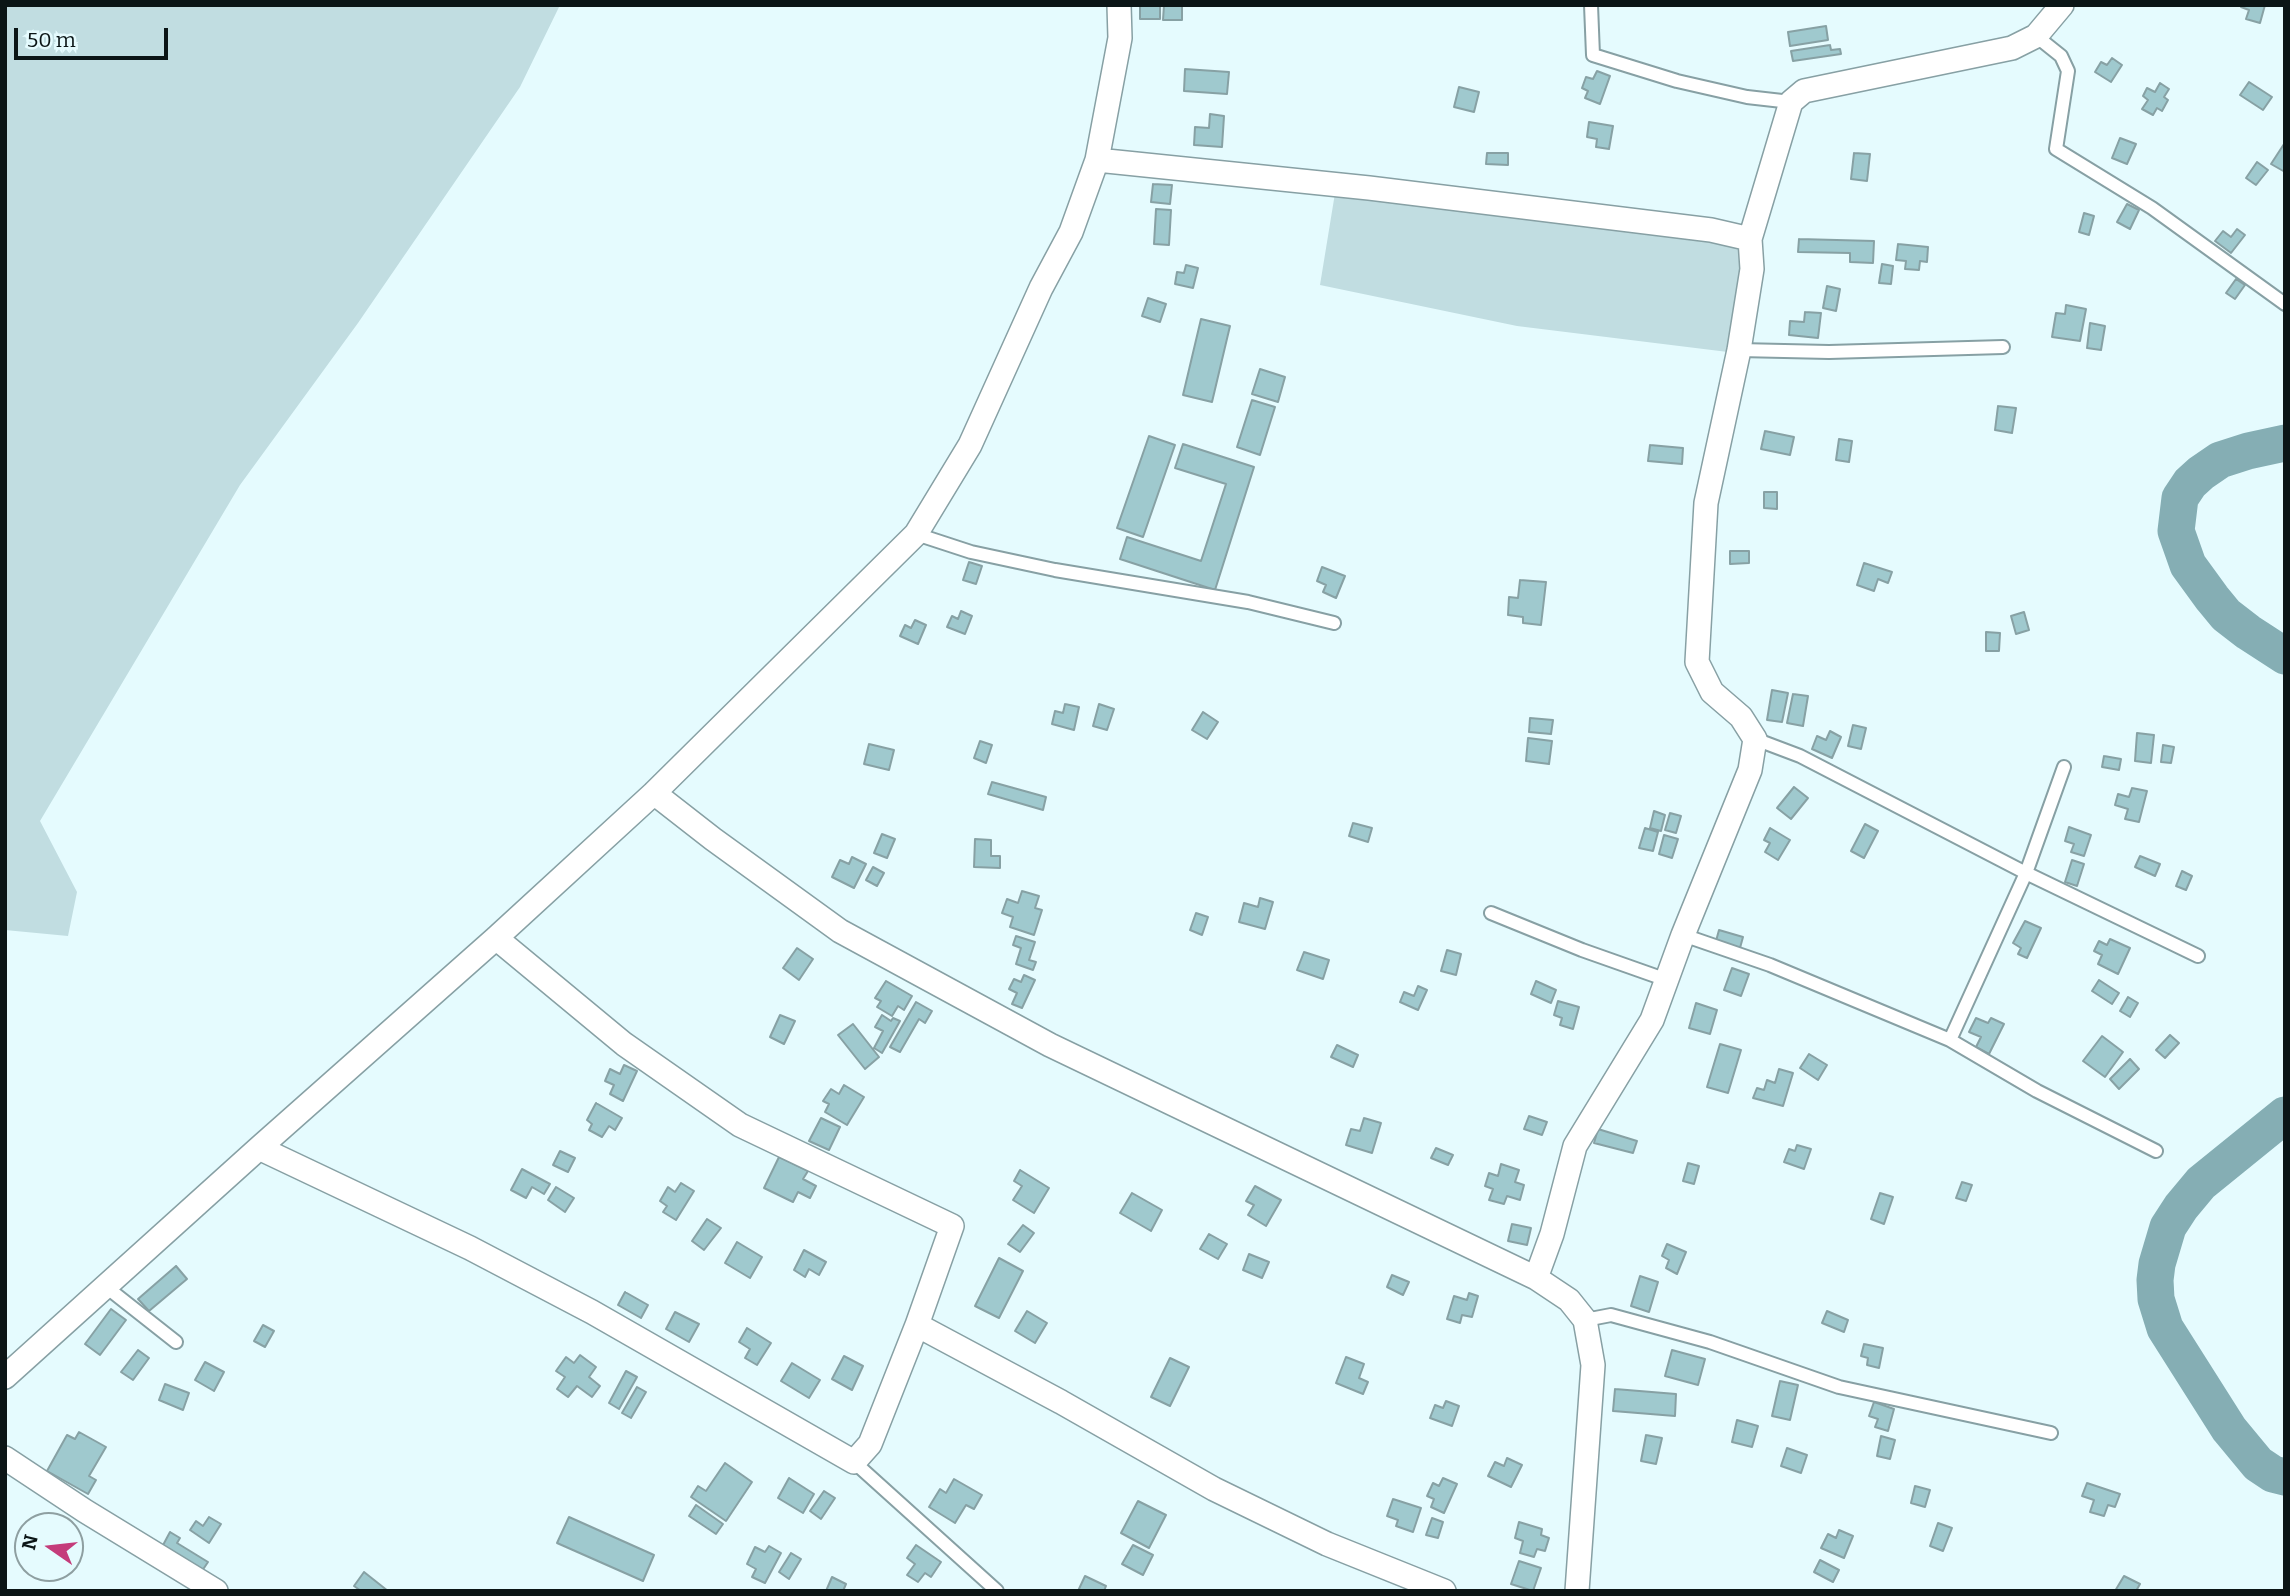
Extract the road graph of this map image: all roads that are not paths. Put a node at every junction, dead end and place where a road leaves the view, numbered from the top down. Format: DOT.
graph roads {
  1 [pos="1119,5"];
  2 [pos="1591,5"];
  3 [pos="2062,5"];
  4 [pos="2036,36"];
  5 [pos="1791,102"];
  6 [pos="1097,160"];
  7 [pos="1750,239"];
  8 [pos="2285,304"];
  9 [pos="2003,347"];
  10 [pos="1739,350"];
  11 [pos="916,534"];
  12 [pos="1334,623"];
  13 [pos="1755,739"];
  14 [pos="2064,768"];
  15 [pos="654,793"];
  16 [pos="2026,873"];
  17 [pos="1491,913"];
  18 [pos="1683,935"];
  19 [pos="496,938"];
  20 [pos="2197,956"];
  21 [pos="1667,980"];
  22 [pos="1950,1041"];
  23 [pos="259,1148"];
  24 [pos="2156,1151"];
  25 [pos="1536,1278"];
  26 [pos="106,1286"];
  27 [pos="1585,1320"];
  28 [pos="917,1325"];
  29 [pos="176,1342"];
  30 [pos="5,1377"];
  31 [pos="2052,1433"];
  32 [pos="5,1458"];
  33 [pos="854,1462"];
  34 [pos="216,1591"];
  35 [pos="997,1591"];
  36 [pos="1444,1591"];
  37 [pos="1577,1591"];
  1 -- 6 [label="street"];
  2 -- 5 [label="lane"];
  3 -- 4 [label="street"];
  4 -- 5 [label="street"];
  4 -- 8 [label="lane"];
  5 -- 7 [label="street"];
  6 -- 7 [label="street"];
  6 -- 11 [label="street"];
  7 -- 10 [label="street"];
  9 -- 10 [label="lane"];
  10 -- 13 [label="street"];
  11 -- 12 [label="lane"];
  11 -- 15 [label="street"];
  13 -- 16 [label="lane"];
  13 -- 18 [label="street"];
  14 -- 16 [label="lane"];
  15 -- 19 [label="street"];
  15 -- 25 [label="street"];
  16 -- 20 [label="lane"];
  16 -- 22 [label="lane"];
  17 -- 21 [label="lane"];
  18 -- 21 [label="street"];
  18 -- 22 [label="lane"];
  19 -- 23 [label="street"];
  19 -- 28 [label="street"];
  21 -- 25 [label="street"];
  22 -- 24 [label="lane"];
  23 -- 26 [label="street"];
  23 -- 33 [label="street"];
  25 -- 27 [label="street"];
  26 -- 29 [label="lane"];
  26 -- 30 [label="street"];
  27 -- 31 [label="lane"];
  27 -- 37 [label="street"];
  28 -- 33 [label="street"];
  28 -- 36 [label="street"];
  32 -- 34 [label="street"];
  33 -- 35 [label="lane"];
}
